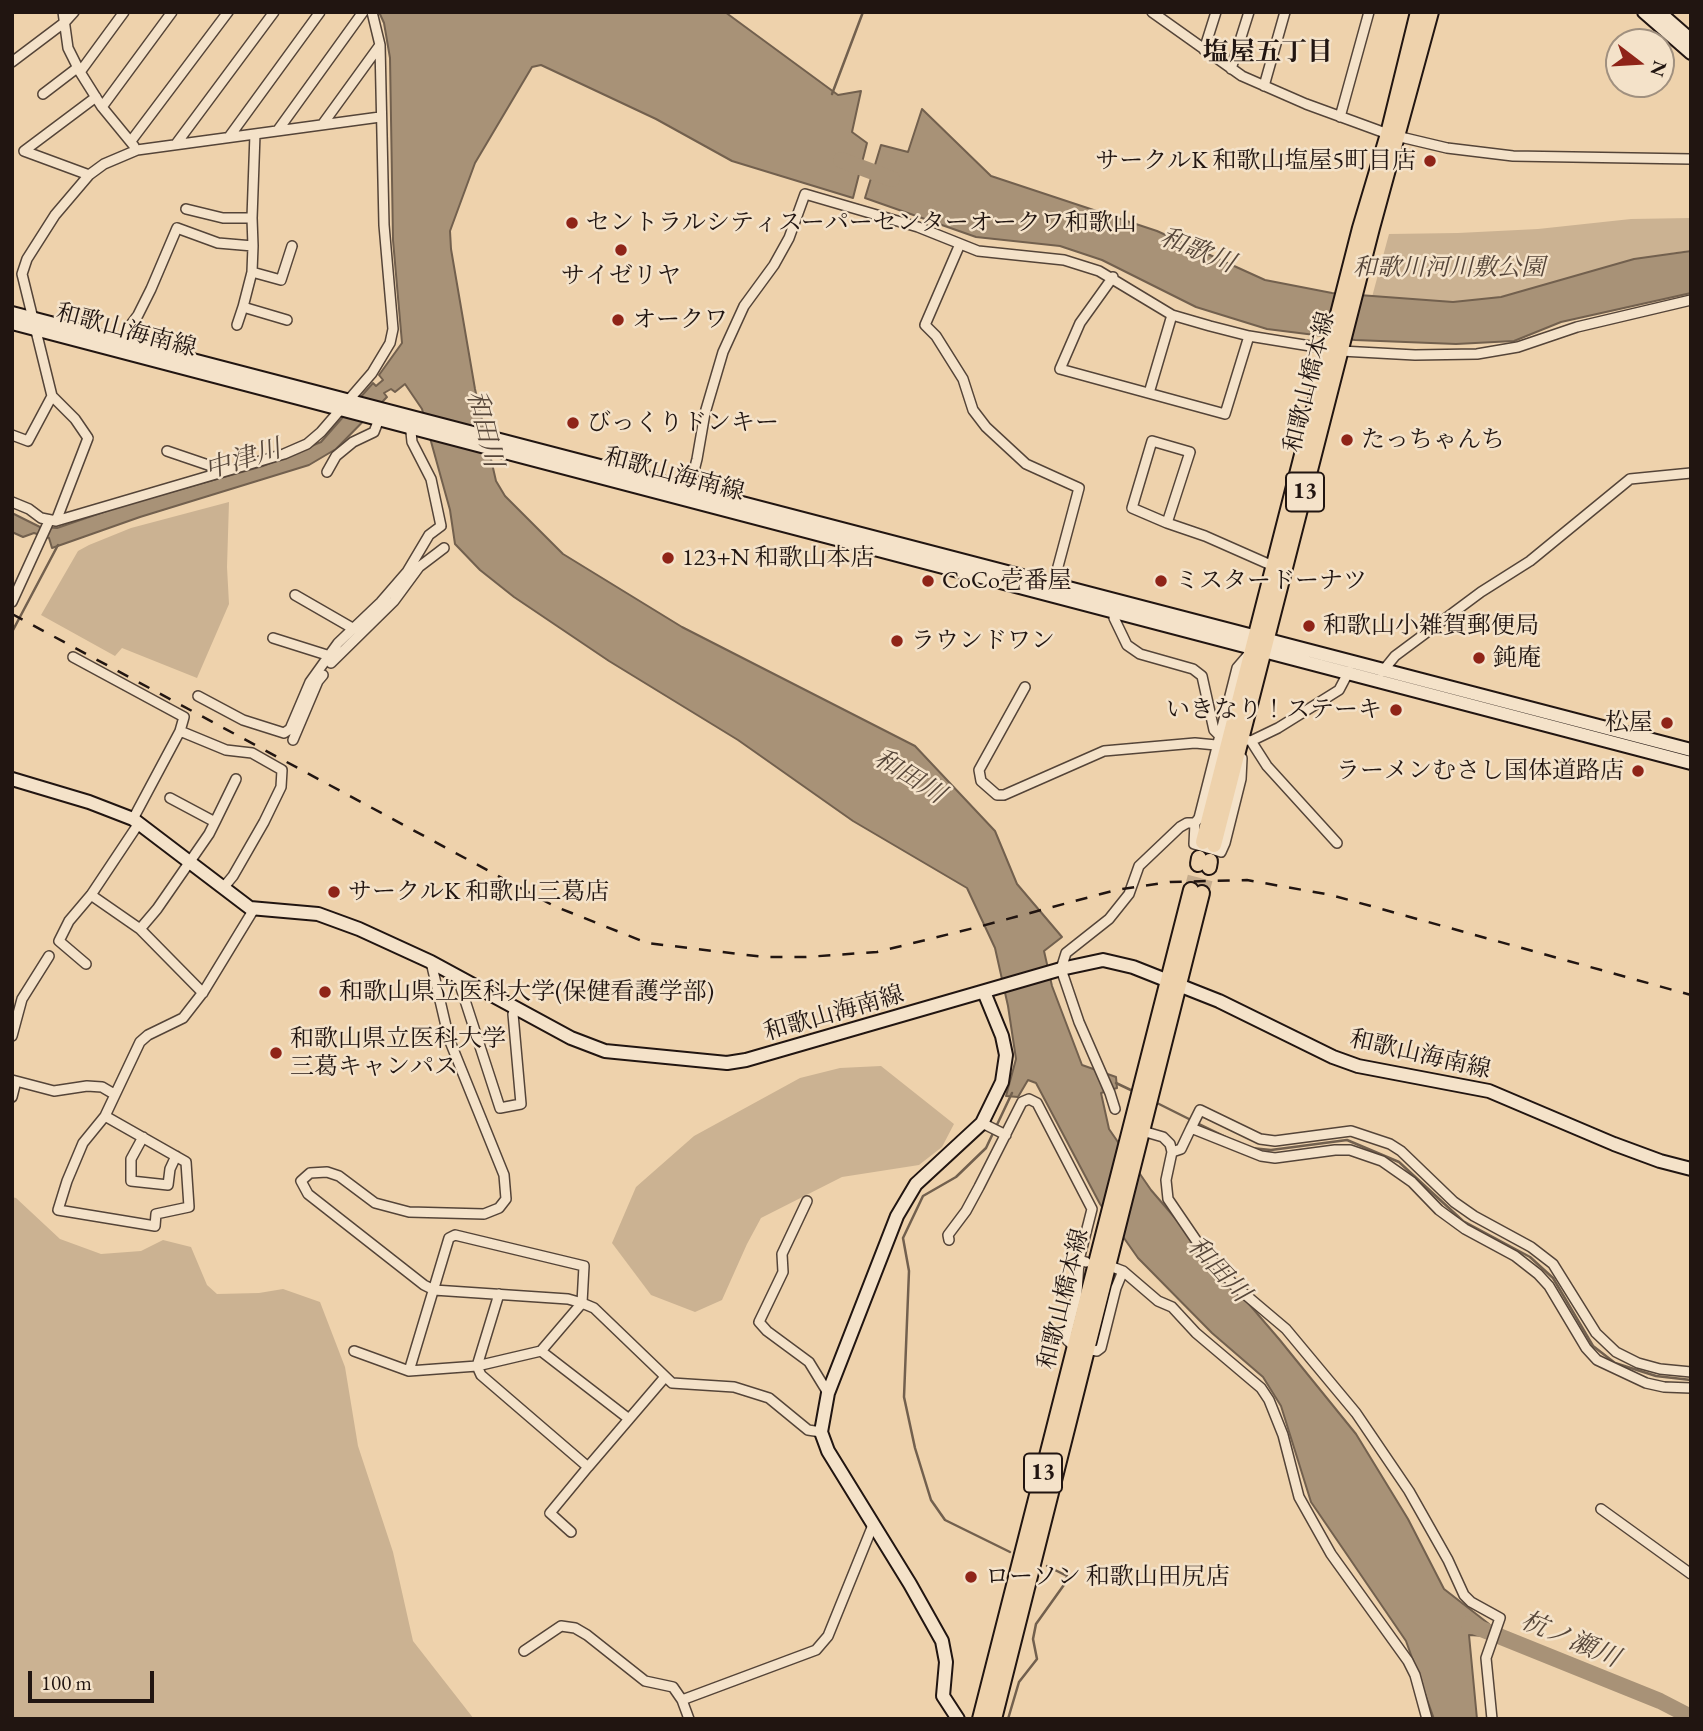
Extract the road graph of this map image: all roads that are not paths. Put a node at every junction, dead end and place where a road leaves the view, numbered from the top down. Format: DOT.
graph roads {
  1 [pos="74,12"];
  2 [pos="124,12"];
  3 [pos="172,12"];
  4 [pos="228,12"];
  5 [pos="274,12"];
  6 [pos="320,12"];
  7 [pos="363,12"];
  8 [pos="372,12"];
  9 [pos="1152,12"];
  10 [pos="1216,12"];
  11 [pos="1249,12"];
  12 [pos="1285,12"];
  13 [pos="1369,12"];
  14 [pos="1418,12"];
  15 [pos="1431,12"];
  16 [pos="1644,12"];
  17 [pos="1659,12"];
  18 [pos="64,17"];
  19 [pos="1675,19"];
  20 [pos="1691,40"];
  21 [pos="380,45"];
  22 [pos="1204,50"];
  23 [pos="1691,53"];
  24 [pos="12,62"];
  25 [pos="1231,69"];
  26 [pos="78,70"];
  27 [pos="1264,86"];
  28 [pos="43,94"];
  29 [pos="96,97"];
  30 [pos="102,107"];
  31 [pos="380,117"];
  32 [pos="1340,117"];
  33 [pos="322,125"];
  34 [pos="278,130"];
  35 [pos="254,134"];
  36 [pos="1393,135"];
  37 [pos="229,137"];
  38 [pos="131,141"];
  39 [pos="176,144"];
  40 [pos="12,146"];
  41 [pos="137,150"];
  42 [pos="24,151"];
  43 [pos="1688,160"];
  44 [pos="89,175"];
  45 [pos="186,209"];
  46 [pos="252,218"];
  47 [pos="960,244"];
  48 [pos="253,246"];
  49 [pos="292,246"];
  50 [pos="252,272"];
  51 [pos="1113,277"];
  52 [pos="1691,300"];
  53 [pos="243,307"];
  54 [pos="12,313"];
  55 [pos="1172,314"];
  56 [pos="287,320"];
  57 [pos="12,323"];
  58 [pos="34,324"];
  59 [pos="237,325"];
  60 [pos="1249,336"];
  61 [pos="123,347"];
  62 [pos="1336,347"];
  63 [pos="1149,393"];
  64 [pos="52,396"];
  65 [pos="347,405"];
  66 [pos="380,416"];
  67 [pos="414,424"];
  68 [pos="12,435"];
  69 [pos="167,451"];
  70 [pos="327,472"];
  71 [pos="219,473"];
  72 [pos="1691,473"];
  73 [pos="688,494"];
  74 [pos="12,502"];
  75 [pos="51,522"];
  76 [pos="1167,523"];
  77 [pos="444,548"];
  78 [pos="1273,566"];
  79 [pos="1052,590"];
  80 [pos="295,595"];
  81 [pos="12,602"];
  82 [pos="1117,607"];
  83 [pos="354,629"];
  84 [pos="273,638"];
  85 [pos="1260,644"];
  86 [pos="330,656"];
  87 [pos="73,657"];
  88 [pos="1351,665"];
  89 [pos="1382,676"];
  90 [pos="1025,687"];
  91 [pos="198,696"];
  92 [pos="180,731"];
  93 [pos="1219,734"];
  94 [pos="293,740"];
  95 [pos="1249,741"];
  96 [pos="1216,745"];
  97 [pos="1691,750"];
  98 [pos="1691,763"];
  99 [pos="12,779"];
  100 [pos="236,779"];
  101 [pos="170,798"];
  102 [pos="136,821"];
  103 [pos="215,821"];
  104 [pos="1195,823"];
  105 [pos="1337,842"];
  106 [pos="1209,844"];
  107 [pos="191,861"];
  108 [pos="223,888"];
  109 [pos="1196,891"];
  110 [pos="91,895"];
  111 [pos="254,909"];
  112 [pos="140,929"];
  113 [pos="49,956"];
  114 [pos="431,961"];
  115 [pos="86,964"];
  116 [pos="1059,970"];
  117 [pos="465,980"];
  118 [pos="1173,984"];
  119 [pos="990,991"];
  120 [pos="203,993"];
  121 [pos="516,1008"];
  122 [pos="12,1036"];
  123 [pos="14,1080"];
  124 [pos="114,1094"];
  125 [pos="12,1097"];
  126 [pos="1115,1110"];
  127 [pos="105,1116"];
  128 [pos="986,1124"];
  129 [pos="1191,1128"];
  130 [pos="1003,1133"];
  131 [pos="1135,1134"];
  132 [pos="143,1137"];
  133 [pos="1172,1152"];
  134 [pos="176,1156"];
  135 [pos="1691,1169"];
  136 [pos="807,1201"];
  137 [pos="949,1240"];
  138 [pos="433,1290"];
  139 [pos="499,1294"];
  140 [pos="582,1303"];
  141 [pos="1080,1348"];
  142 [pos="354,1351"];
  143 [pos="541,1351"];
  144 [pos="477,1366"];
  145 [pos="410,1371"];
  146 [pos="1691,1372"];
  147 [pos="665,1377"];
  148 [pos="1691,1388"];
  149 [pos="828,1393"];
  150 [pos="629,1419"];
  151 [pos="821,1432"];
  152 [pos="588,1467"];
  153 [pos="1601,1509"];
  154 [pos="873,1525"];
  155 [pos="571,1532"];
  156 [pos="1691,1574"];
  157 [pos="524,1651"];
  158 [pos="682,1700"];
  159 [pos="689,1719"];
  160 [pos="958,1719"];
  161 [pos="980,1719"];
  162 [pos="993,1719"];
  163 [pos="1427,1719"];
  164 [pos="1492,1719"];
  1 -- 18 [label="street"];
  2 -- 26 [label="street"];
  3 -- 30 [label="street"];
  4 -- 38 [label="street"];
  5 -- 39 [label="street"];
  6 -- 37 [label="street"];
  7 -- 34 [label="street"];
  8 -- 21 [label="street"];
  9 -- 22 [label="street"];
  10 -- 22 [label="street"];
  11 -- 25 [label="street"];
  12 -- 27 [label="street"];
  13 -- 32 [label="street"];
  14 -- 36 [label="main road, 和歌山橋本線 / 13"];
  15 -- 36 [label="main road, 和歌山橋本線 / 13"];
  16 -- 23 [label="main road"];
  17 -- 19 [label="main road"];
  18 -- 24 [label="street"];
  18 -- 26 [label="street"];
  19 -- 20 [label="main road"];
  21 -- 31 [label="street"];
  21 -- 33 [label="street"];
  22 -- 25 [label="street"];
  25 -- 27 [label="street"];
  26 -- 28 [label="street"];
  26 -- 29 [label="street"];
  27 -- 32 [label="street"];
  29 -- 30 [label="street"];
  29 -- 42 [label="street"];
  30 -- 38 [label="street"];
  31 -- 33 [label="street"];
  31 -- 65 [label="street"];
  32 -- 36 [label="street"];
  33 -- 34 [label="street"];
  34 -- 35 [label="street"];
  35 -- 37 [label="street"];
  35 -- 46 [label="street"];
  36 -- 43 [label="street"];
  36 -- 62 [label="main road, 和歌山橋本線 / 13"];
  37 -- 39 [label="street"];
  38 -- 41 [label="street"];
  39 -- 41 [label="street"];
  40 -- 42 [label="street"];
  41 -- 44 [label="street"];
  42 -- 44 [label="street"];
  44 -- 58 [label="street"];
  45 -- 46 [label="street"];
  46 -- 48 [label="street"];
  47 -- 51 [label="street"];
  47 -- 73 [label="street"];
  47 -- 79 [label="street"];
  48 -- 50 [label="street"];
  48 -- 61 [label="street"];
  49 -- 50 [label="street"];
  50 -- 53 [label="street"];
  51 -- 55 [label="street"];
  51 -- 63 [label="street"];
  52 -- 62 [label="street"];
  53 -- 56 [label="street"];
  53 -- 59 [label="street"];
  54 -- 58 [label="main road, 和歌山海南線"];
  55 -- 60 [label="street"];
  55 -- 63 [label="street"];
  57 -- 58 [label="main road, 和歌山海南線"];
  58 -- 61 [label="main road, 和歌山海南線"];
  58 -- 64 [label="street"];
  60 -- 62 [label="street"];
  60 -- 63 [label="street"];
  61 -- 65 [label="main road, 和歌山海南線"];
  62 -- 78 [label="main road, 和歌山橋本線 / 13"];
  62 -- 85 [label="main road, 和歌山橋本線 / 13"];
  64 -- 68 [label="street"];
  64 -- 75 [label="street"];
  65 -- 66 [label="main road, 和歌山海南線"];
  65 -- 71 [label="street"];
  66 -- 67 [label="main road, 和歌山海南線"];
  66 -- 70 [label="street"];
  67 -- 73 [label="main road, 和歌山海南線"];
  67 -- 83 [label="street"];
  69 -- 71 [label="street"];
  71 -- 75 [label="street"];
  72 -- 89 [label="street"];
  73 -- 79 [label="main road, 和歌山海南線"];
  74 -- 75 [label="street"];
  75 -- 81 [label="street"];
  76 -- 76 [label="street"];
  76 -- 78 [label="street"];
  77 -- 94 [label="street"];
  78 -- 85 [label="main road, 和歌山橋本線 / 13"];
  79 -- 82 [label="main road, 和歌山海南線"];
  80 -- 83 [label="street"];
  82 -- 85 [label="main road, 和歌山海南線"];
  82 -- 93 [label="street"];
  83 -- 86 [label="street"];
  84 -- 86 [label="street"];
  85 -- 88 [label="main road, 和歌山海南線"];
  85 -- 93 [label="street"];
  85 -- 95 [label="street"];
  85 -- 106 [label="main road, 和歌山橋本線 / 13"];
  86 -- 91 [label="street"];
  87 -- 92 [label="street"];
  88 -- 89 [label="main road, 和歌山海南線"];
  88 -- 95 [label="street"];
  89 -- 97 [label="main road, 和歌山海南線"];
  89 -- 98 [label="main road, 和歌山海南線"];
  90 -- 96 [label="street"];
  92 -- 102 [label="street"];
  92 -- 108 [label="street"];
  93 -- 96 [label="street"];
  95 -- 104 [label="street"];
  95 -- 105 [label="street"];
  96 -- 104 [label="street"];
  99 -- 102 [label="main road, 和歌山海南線"];
  100 -- 103 [label="street"];
  101 -- 103 [label="street"];
  102 -- 107 [label="main road, 和歌山海南線"];
  102 -- 110 [label="street"];
  103 -- 107 [label="street"];
  104 -- 116 [label="street"];
  107 -- 108 [label="main road, 和歌山海南線"];
  107 -- 112 [label="street"];
  108 -- 111 [label="main road, 和歌山海南線"];
  109 -- 118 [label="main road, 和歌山橋本線 / 13"];
  110 -- 112 [label="street"];
  110 -- 115 [label="street"];
  111 -- 114 [label="main road, 和歌山海南線"];
  111 -- 120 [label="street"];
  112 -- 120 [label="street"];
  113 -- 122 [label="street"];
  114 -- 117 [label="main road, 和歌山海南線"];
  114 -- 138 [label="street"];
  116 -- 118 [label="main road, 和歌山海南線"];
  116 -- 119 [label="main road, 和歌山海南線"];
  116 -- 126 [label="street"];
  117 -- 121 [label="main road, 和歌山海南線"];
  117 -- 121 [label="street"];
  118 -- 131 [label="main road, 和歌山橋本線 / 13"];
  118 -- 135 [label="main road, 和歌山海南線"];
  119 -- 121 [label="main road, 和歌山海南線"];
  119 -- 128 [label="main road"];
  120 -- 124 [label="street"];
  123 -- 124 [label="street"];
  123 -- 125 [label="street"];
  124 -- 127 [label="street"];
  127 -- 132 [label="street"];
  127 -- 134 [label="street"];
  128 -- 130 [label="street"];
  128 -- 149 [label="main road"];
  129 -- 133 [label="street"];
  129 -- 146 [label="street"];
  129 -- 148 [label="street"];
  130 -- 137 [label="street"];
  130 -- 141 [label="street"];
  131 -- 133 [label="street"];
  131 -- 141 [label="main road, 和歌山橋本線 / 13"];
  132 -- 134 [label="street"];
  132 -- 134 [label="street"];
  133 -- 164 [label="street"];
  136 -- 149 [label="street"];
  138 -- 139 [label="street"];
  138 -- 140 [label="street"];
  138 -- 145 [label="street"];
  139 -- 140 [label="street"];
  139 -- 144 [label="street"];
  140 -- 143 [label="street"];
  140 -- 147 [label="street"];
  141 -- 161 [label="main road, 和歌山橋本線 / 13"];
  141 -- 162 [label="main road, 和歌山橋本線 / 13"];
  141 -- 163 [label="street"];
  142 -- 145 [label="street"];
  143 -- 144 [label="street"];
  143 -- 150 [label="street"];
  144 -- 145 [label="street"];
  144 -- 152 [label="street"];
  147 -- 150 [label="street"];
  147 -- 151 [label="street"];
  149 -- 151 [label="main road"];
  150 -- 152 [label="street"];
  151 -- 154 [label="main road"];
  152 -- 155 [label="street"];
  153 -- 156 [label="street"];
  154 -- 158 [label="street"];
  154 -- 160 [label="main road"];
  157 -- 158 [label="street"];
  158 -- 159 [label="street"];
}
